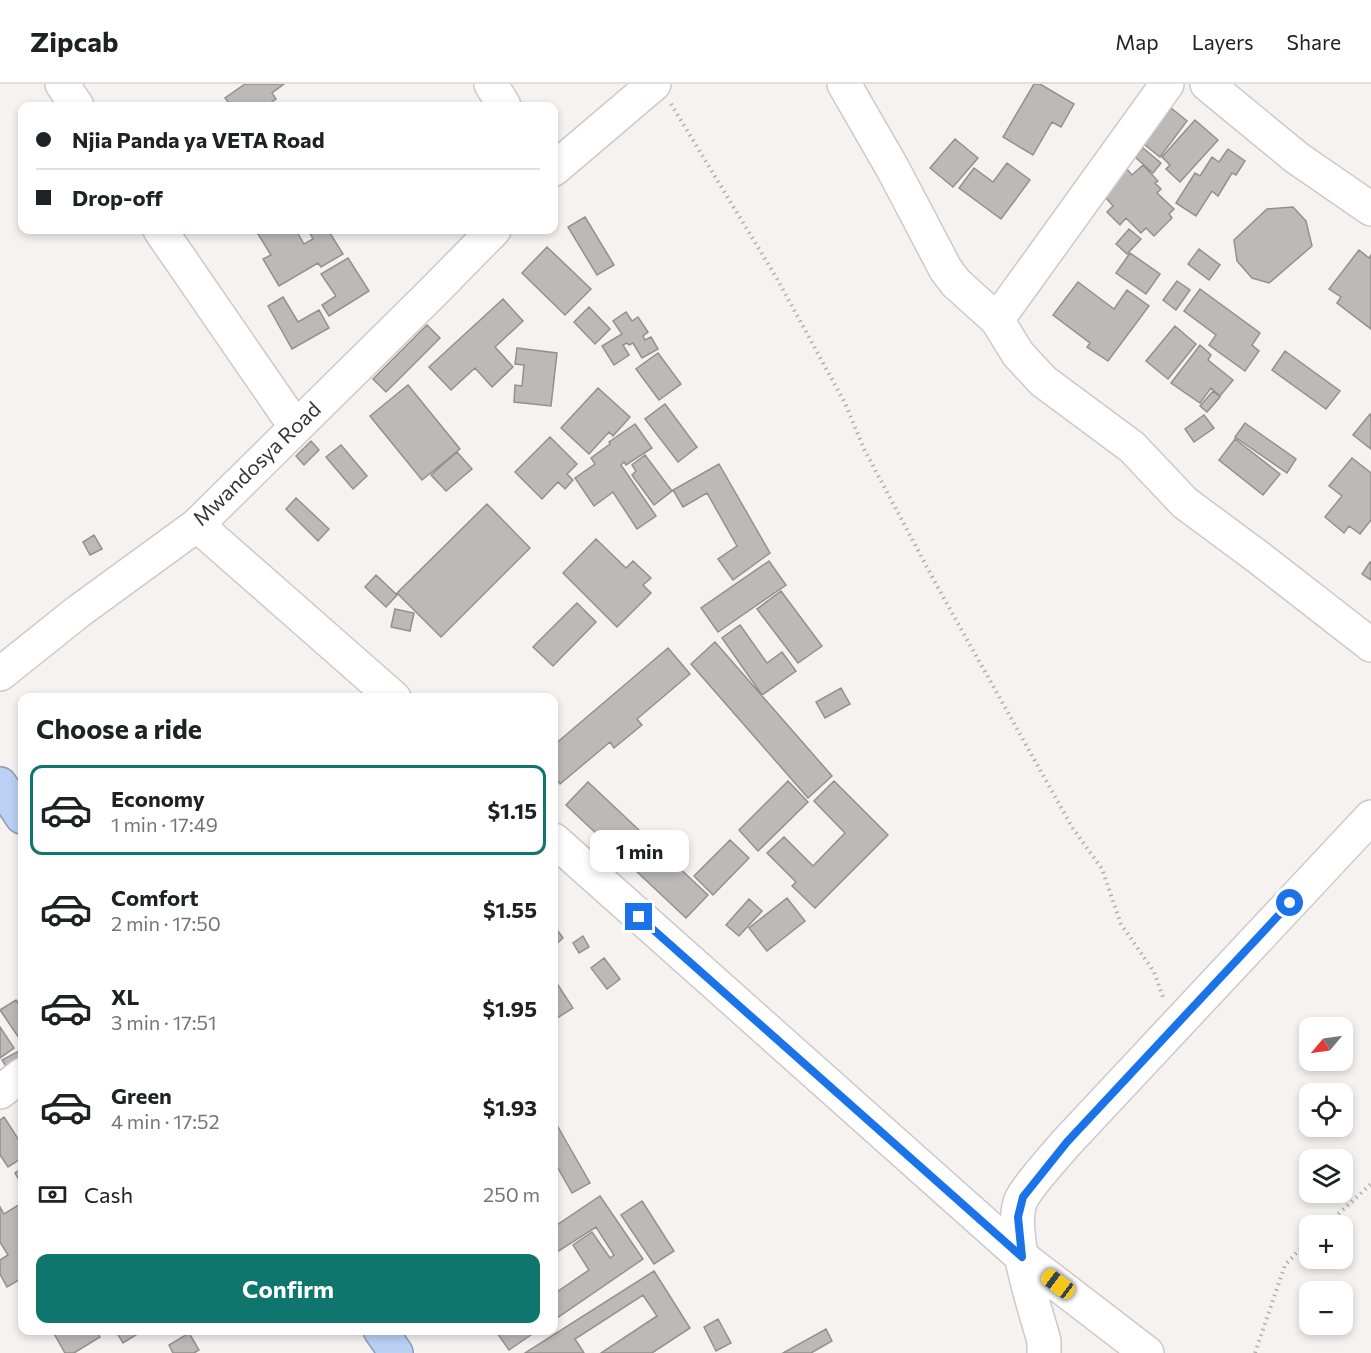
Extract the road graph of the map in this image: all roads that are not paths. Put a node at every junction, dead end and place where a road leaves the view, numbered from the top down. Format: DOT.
graph roads {
  1 [pos="62,84"];
  2 [pos="491,84"];
  3 [pos="844,84"];
  4 [pos="1167,84"];
  5 [pos="1207,84"];
  6 [pos="662,93"];
  7 [pos="74,102"];
  8 [pos="502,102"];
  9 [pos="558,166"];
  10 [pos="1371,209"];
  11 [pos="163,234"];
  12 [pos="490,234"];
  13 [pos="997,320"];
  14 [pos="296,426"];
  15 [pos="197,525"];
  16 [pos="1371,645"];
  17 [pos="0,674"];
  18 [pos="388,693"];
  19 [pos="0,784"];
  20 [pos="18,811"];
  21 [pos="1371,817"];
  22 [pos="558,844"];
  23 [pos="18,1078"];
  24 [pos="0,1092"];
  25 [pos="1022,1257"];
  26 [pos="384,1335"];
  27 [pos="396,1353"];
  28 [pos="1044,1353"];
  29 [pos="1147,1353"];
  1 -- 7 [label="street"];
  2 -- 8 [label="street"];
  3 -- 13 [label="street"];
  4 -- 13 [label="street"];
  5 -- 10 [label="street"];
  6 -- 9 [label="street"];
  11 -- 14 [label="street"];
  12 -- 14 [label="street, Mwandosya Road"];
  13 -- 16 [label="street"];
  14 -- 15 [label="street, Mwandosya Road"];
  15 -- 17 [label="street, Mwandosya Road"];
  15 -- 18 [label="street"];
  19 -- 20 [label="highway"];
  21 -- 25 [label="street"];
  22 -- 25 [label="street"];
  23 -- 24 [label="street"];
  25 -- 28 [label="street"];
  25 -- 29 [label="street"];
  26 -- 27 [label="highway"];
}
